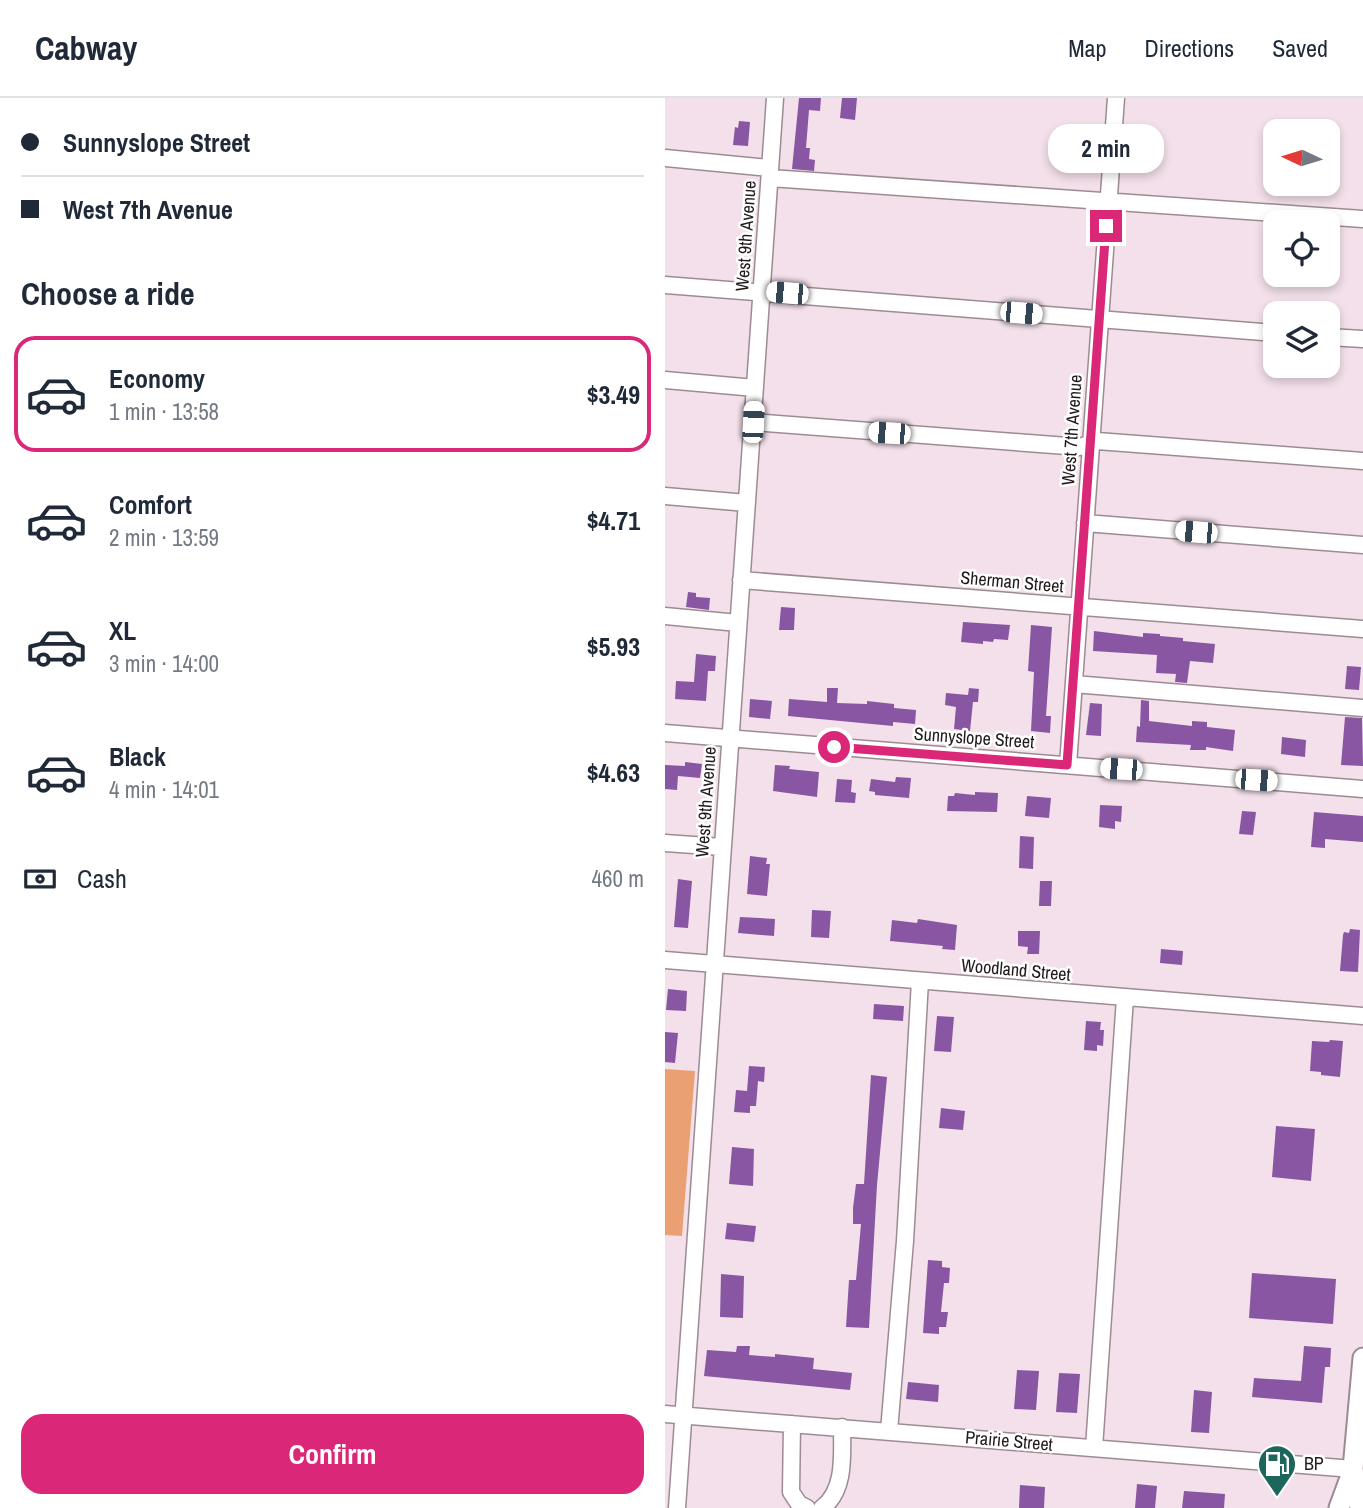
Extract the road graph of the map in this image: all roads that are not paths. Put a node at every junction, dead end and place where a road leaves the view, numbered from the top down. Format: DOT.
graph roads {
  1 [pos="775,98"];
  2 [pos="1116,98"];
  3 [pos="665,158"];
  4 [pos="770,173"];
  5 [pos="1108,203"];
  6 [pos="1363,219"];
  7 [pos="665,285"];
  8 [pos="761,291"];
  9 [pos="1099,320"];
  10 [pos="1263,332"];
  11 [pos="1340,338"];
  12 [pos="1363,339"];
  13 [pos="665,380"];
  14 [pos="755,388"];
  15 [pos="753,422"];
  16 [pos="1090,442"];
  17 [pos="1363,461"];
  18 [pos="665,496"];
  19 [pos="747,503"];
  20 [pos="1085,523"];
  21 [pos="1363,545"];
  22 [pos="741,580"];
  23 [pos="1079,607"];
  24 [pos="665,617"];
  25 [pos="738,623"];
  26 [pos="1363,629"];
  27 [pos="1074,684"];
  28 [pos="1363,708"];
  29 [pos="665,733"];
  30 [pos="730,739"];
  31 [pos="1067,765"];
  32 [pos="1363,789"];
  33 [pos="665,843"];
  34 [pos="722,847"];
  35 [pos="665,960"];
  36 [pos="714,964"];
  37 [pos="920,981"];
  38 [pos="1125,998"];
  39 [pos="1363,1016"];
  40 [pos="1363,1367"];
  41 [pos="665,1414"];
  42 [pos="684,1416"];
  43 [pos="792,1424"];
  44 [pos="842,1427"];
  45 [pos="889,1431"];
  46 [pos="1094,1448"];
  47 [pos="1360,1470"];
  48 [pos="677,1508"];
  49 [pos="807,1508"];
  50 [pos="822,1508"];
  51 [pos="1339,1508"];
  52 [pos="1360,1508"];
  1 -- 4 [label="street, West 9th Avenue"];
  2 -- 5 [label="street, West 7th Avenue"];
  3 -- 4 [label="street"];
  4 -- 5 [label="street"];
  4 -- 8 [label="street, West 9th Avenue"];
  5 -- 6 [label="street"];
  5 -- 9 [label="street, West 7th Avenue"];
  7 -- 8 [label="street"];
  8 -- 9 [label="street"];
  8 -- 14 [label="street, West 9th Avenue"];
  9 -- 10 [label="street"];
  9 -- 16 [label="street, West 7th Avenue"];
  11 -- 12 [label="street"];
  13 -- 14 [label="street"];
  14 -- 15 [label="street, West 9th Avenue"];
  15 -- 16 [label="street"];
  15 -- 19 [label="street, West 9th Avenue"];
  16 -- 17 [label="street"];
  16 -- 20 [label="street, West 7th Avenue"];
  18 -- 19 [label="street"];
  19 -- 22 [label="street, West 9th Avenue"];
  20 -- 21 [label="street"];
  20 -- 23 [label="street, West 7th Avenue"];
  22 -- 23 [label="street, Sherman Street"];
  22 -- 25 [label="street, West 9th Avenue"];
  23 -- 26 [label="street, Sherman Street"];
  23 -- 27 [label="street, West 7th Avenue"];
  24 -- 25 [label="street"];
  25 -- 30 [label="street, West 9th Avenue"];
  27 -- 28 [label="street"];
  27 -- 31 [label="street, West 7th Avenue"];
  29 -- 30 [label="street, Sunnyslope Street"];
  30 -- 31 [label="street, Sunnyslope Street"];
  30 -- 34 [label="street, West 9th Avenue"];
  31 -- 32 [label="street, Sunnyslope Street"];
  33 -- 34 [label="street"];
  34 -- 36 [label="street, West 9th Avenue"];
  35 -- 36 [label="street, Woodland Street"];
  36 -- 37 [label="street, Woodland Street"];
  36 -- 42 [label="street, West 9th Avenue"];
  37 -- 38 [label="street, Woodland Street"];
  37 -- 45 [label="street"];
  38 -- 39 [label="street, Woodland Street"];
  38 -- 46 [label="street"];
  40 -- 47 [label="main road"];
  41 -- 42 [label="street, Prairie Street"];
  42 -- 43 [label="street, Prairie Street"];
  42 -- 48 [label="street, West 9th Avenue"];
  43 -- 44 [label="street, Prairie Street"];
  43 -- 49 [label="street"];
  44 -- 45 [label="street, Prairie Street"];
  44 -- 50 [label="street"];
  45 -- 46 [label="street, Prairie Street"];
  46 -- 47 [label="street, Prairie Street"];
  47 -- 51 [label="main road"];
  47 -- 52 [label="main road"];
}
